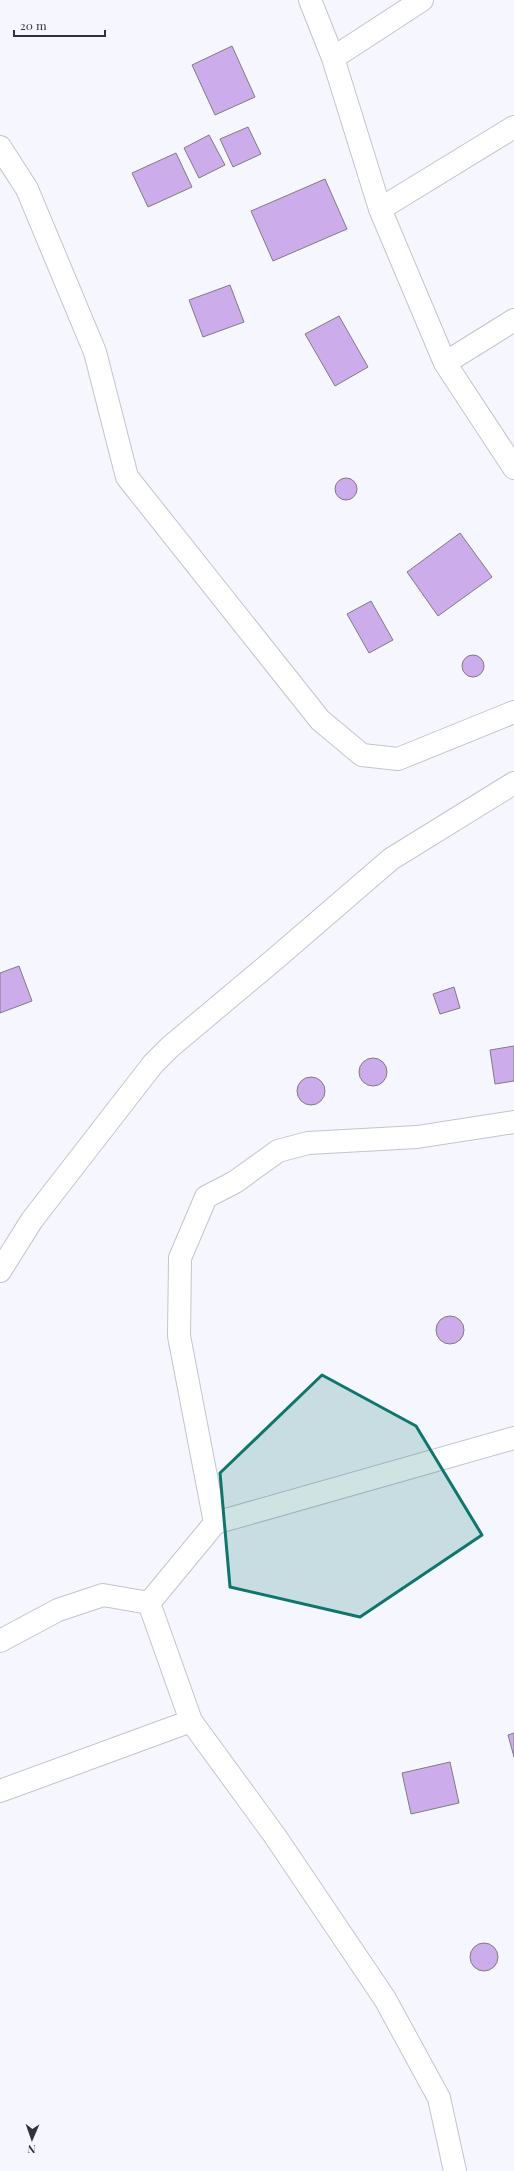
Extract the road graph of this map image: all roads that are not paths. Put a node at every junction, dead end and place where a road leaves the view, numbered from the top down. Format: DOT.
graph roads {
  1 [pos="310,0"];
  2 [pos="422,0"];
  3 [pos="333,58"];
  4 [pos="514,127"];
  5 [pos="0,147"];
  6 [pos="380,209"];
  7 [pos="514,320"];
  8 [pos="445,363"];
  9 [pos="514,468"];
  10 [pos="514,712"];
  11 [pos="514,783"];
  12 [pos="514,1122"];
  13 [pos="0,1271"];
  14 [pos="514,1438"];
  15 [pos="215,1523"];
  16 [pos="149,1603"];
  17 [pos="0,1641"];
  18 [pos="191,1721"];
  19 [pos="0,1791"];
  20 [pos="455,2171"];
  1 -- 3 [label="street"];
  2 -- 3 [label="street"];
  3 -- 6 [label="street"];
  4 -- 6 [label="street"];
  5 -- 10 [label="street"];
  6 -- 8 [label="street"];
  7 -- 8 [label="street"];
  8 -- 9 [label="street"];
  11 -- 13 [label="street"];
  12 -- 15 [label="street"];
  14 -- 15 [label="street"];
  15 -- 16 [label="street"];
  16 -- 17 [label="street"];
  16 -- 18 [label="street"];
  18 -- 19 [label="street"];
  18 -- 20 [label="street"];
}
